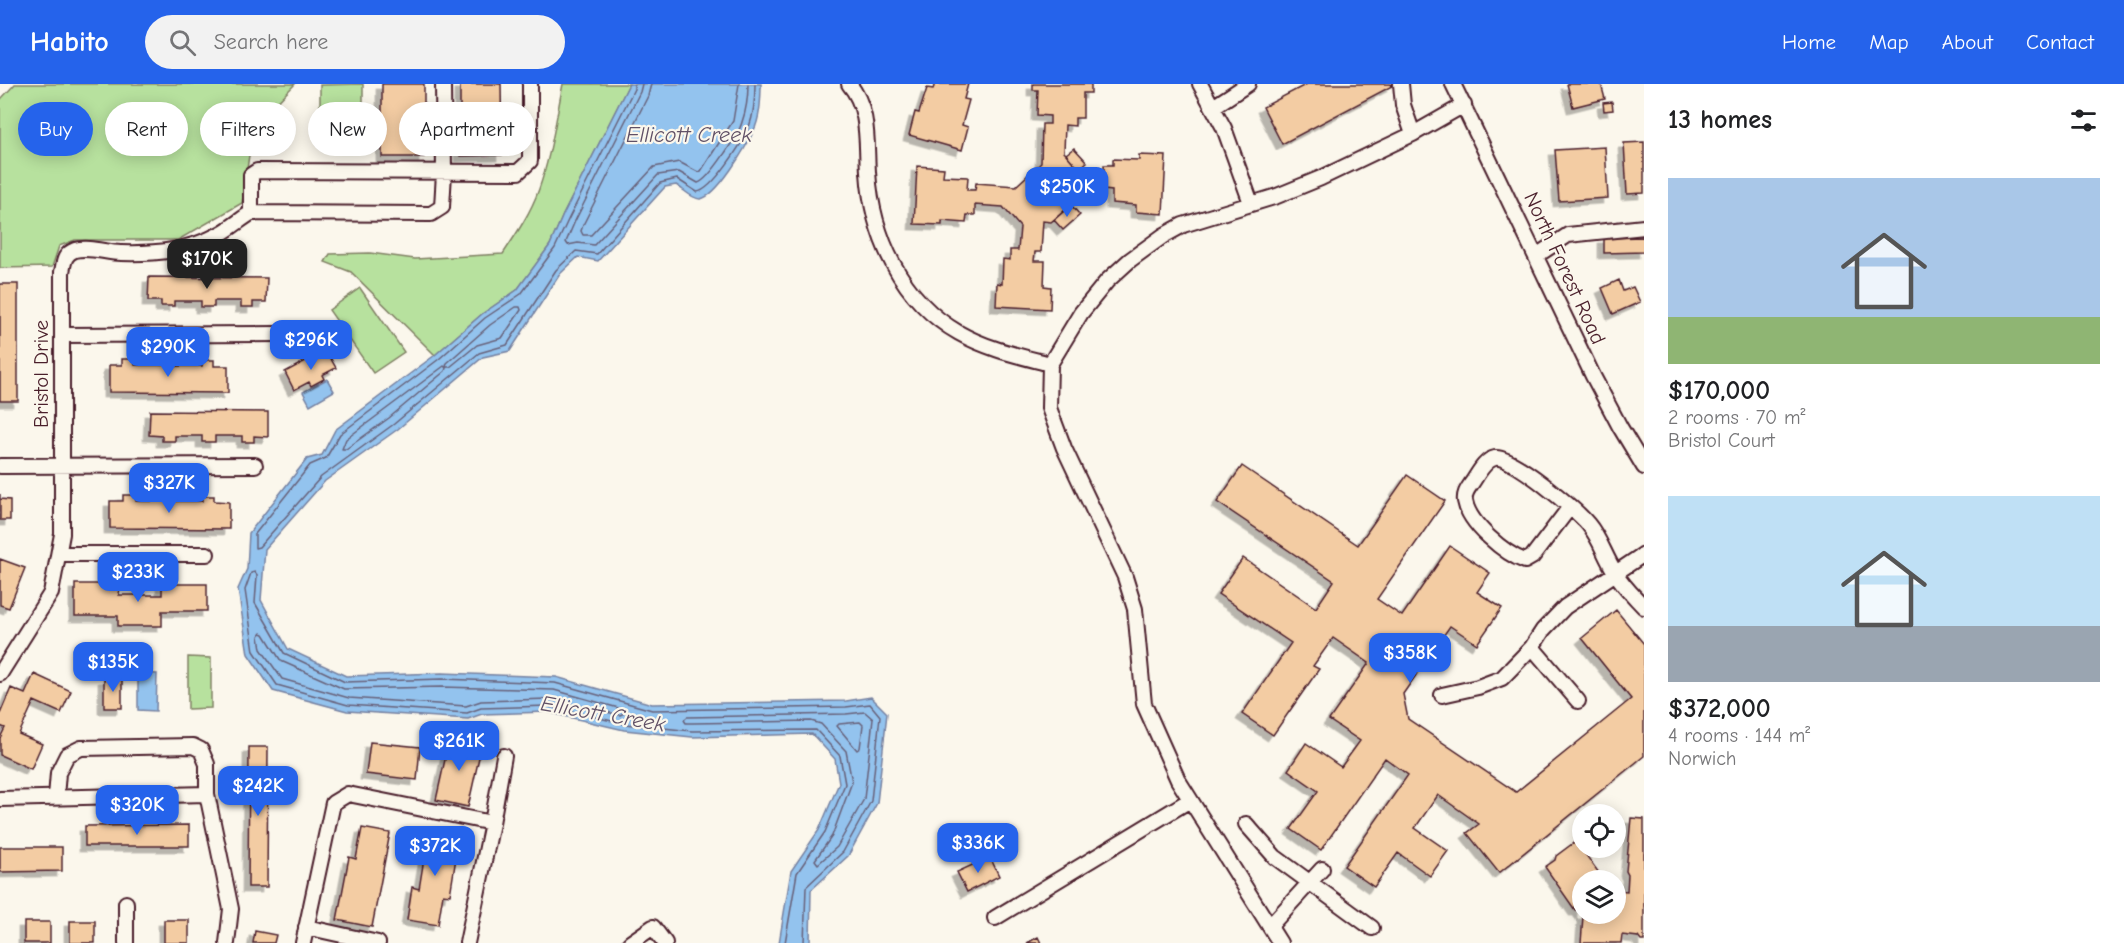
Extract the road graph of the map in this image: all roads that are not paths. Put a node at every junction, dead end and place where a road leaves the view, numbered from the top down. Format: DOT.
graph roads {
  1 [pos="443,84"];
  2 [pos="530,84"];
  3 [pos="849,84"];
  4 [pos="1200,84"];
  5 [pos="1248,84"];
  6 [pos="1401,84"];
  7 [pos="1453,84"];
  8 [pos="1464,105"];
  9 [pos="1213,107"];
  10 [pos="1413,134"];
  11 [pos="444,173"];
  12 [pos="1251,203"];
  13 [pos="251,213"];
  14 [pos="1644,227"];
  15 [pos="1536,256"];
  16 [pos="278,334"];
  17 [pos="62,335"];
  18 [pos="1050,364"];
  19 [pos="255,465"];
  20 [pos="0,466"];
  21 [pos="62,466"];
  22 [pos="1644,467"];
  23 [pos="1570,507"];
  24 [pos="59,554"];
  25 [pos="207,554"];
  26 [pos="1644,554"];
  27 [pos="1615,573"];
  28 [pos="1644,607"];
  29 [pos="1532,647"];
  30 [pos="0,674"];
  31 [pos="1443,694"];
  32 [pos="1578,701"];
  33 [pos="504,756"];
  34 [pos="207,794"];
  35 [pos="56,797"];
  36 [pos="0,799"];
  37 [pos="1191,800"];
  38 [pos="492,823"];
  39 [pos="1246,824"];
  40 [pos="1322,869"];
  41 [pos="1309,883"];
  42 [pos="126,903"];
  43 [pos="995,918"];
  44 [pos="1270,926"];
  45 [pos="306,927"];
  46 [pos="1372,928"];
  47 [pos="126,943"];
  48 [pos="227,943"];
  49 [pos="303,943"];
  50 [pos="378,943"];
  51 [pos="467,943"];
  52 [pos="630,943"];
  53 [pos="665,943"];
  54 [pos="1280,943"];
  1 -- 11 [label="street"];
  2 -- 11 [label="street"];
  3 -- 18 [label="street"];
  4 -- 9 [label="street"];
  5 -- 9 [label="street"];
  6 -- 10 [label="street"];
  7 -- 8 [label="street, North Forest Road"];
  8 -- 10 [label="street"];
  8 -- 15 [label="street, North Forest Road"];
  9 -- 12 [label="street"];
  10 -- 12 [label="street"];
  11 -- 13 [label="street"];
  11 -- 13 [label="street"];
  12 -- 18 [label="street"];
  13 -- 17 [label="street, Bristol Drive"];
  14 -- 15 [label="street"];
  15 -- 22 [label="street, North Forest Road"];
  16 -- 17 [label="street"];
  17 -- 21 [label="street, Bristol Drive"];
  18 -- 37 [label="street"];
  19 -- 21 [label="street"];
  20 -- 21 [label="street"];
  21 -- 24 [label="street, Bristol Drive"];
  23 -- 23 [label="street"];
  23 -- 27 [label="street"];
  24 -- 25 [label="street"];
  24 -- 30 [label="street, Bristol Drive"];
  26 -- 27 [label="street"];
  27 -- 28 [label="street"];
  27 -- 29 [label="street"];
  29 -- 31 [label="street"];
  29 -- 32 [label="street"];
  33 -- 38 [label="street"];
  34 -- 35 [label="street"];
  34 -- 35 [label="street"];
  34 -- 48 [label="street"];
  35 -- 36 [label="street"];
  37 -- 43 [label="street"];
  37 -- 44 [label="street"];
  38 -- 45 [label="street"];
  38 -- 51 [label="street"];
  39 -- 41 [label="street"];
  40 -- 41 [label="street"];
  41 -- 44 [label="street"];
  41 -- 46 [label="street"];
  42 -- 47 [label="street"];
  44 -- 54 [label="street"];
  45 -- 49 [label="street"];
  45 -- 50 [label="street"];
  52 -- 53 [label="street"];
}
